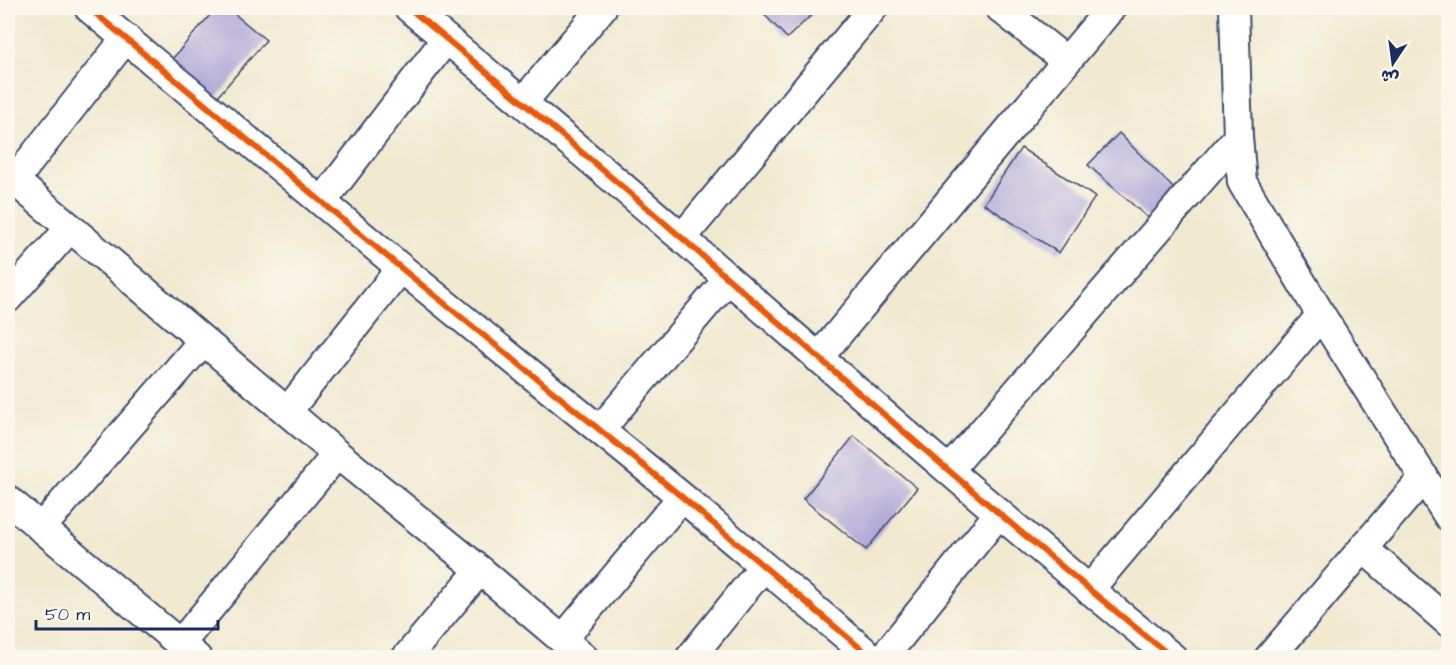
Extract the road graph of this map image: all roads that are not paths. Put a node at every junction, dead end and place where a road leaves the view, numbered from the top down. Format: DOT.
graph roads {
  1 [pos="89,8"];
  2 [pos="409,8"];
  3 [pos="602,8"];
  4 [pos="873,8"];
  5 [pos="1000,8"];
  6 [pos="1111,8"];
  7 [pos="1234,8"];
  8 [pos="126,38"];
  9 [pos="446,39"];
  10 [pos="1066,62"];
  11 [pos="523,102"];
  12 [pos="1238,137"];
  13 [pos="11,178"];
  14 [pos="322,202"];
  15 [pos="70,228"];
  16 [pos="682,238"];
  17 [pos="401,268"];
  18 [pos="728,279"];
  19 [pos="8,298"];
  20 [pos="1321,315"];
  21 [pos="203,340"];
  22 [pos="818,358"];
  23 [pos="287,412"];
  24 [pos="600,430"];
  25 [pos="337,454"];
  26 [pos="949,470"];
  27 [pos="1424,477"];
  28 [pos="682,497"];
  29 [pos="8,500"];
  30 [pos="999,513"];
  31 [pos="1449,516"];
  32 [pos="41,528"];
  33 [pos="1363,548"];
  34 [pos="763,567"];
  35 [pos="480,570"];
  36 [pos="1089,590"];
  37 [pos="1449,622"];
  38 [pos="563,639"];
  39 [pos="189,651"];
  40 [pos="406,657"];
  41 [pos="584,657"];
  42 [pos="690,657"];
  43 [pos="872,657"];
  44 [pos="883,657"];
  45 [pos="1173,657"];
  46 [pos="1269,657"];
  1 -- 8 [label="street"];
  2 -- 9 [label="street"];
  3 -- 11 [label="street"];
  4 -- 16 [label="street"];
  5 -- 10 [label="street"];
  6 -- 10 [label="street"];
  7 -- 12 [label="street"];
  8 -- 13 [label="street"];
  8 -- 14 [label="street"];
  9 -- 11 [label="street"];
  9 -- 14 [label="street"];
  10 -- 22 [label="street"];
  11 -- 16 [label="street"];
  12 -- 20 [label="street"];
  12 -- 26 [label="street"];
  13 -- 15 [label="street"];
  14 -- 17 [label="street"];
  15 -- 19 [label="street"];
  15 -- 21 [label="street"];
  16 -- 18 [label="street"];
  17 -- 23 [label="street"];
  17 -- 24 [label="street"];
  18 -- 22 [label="street"];
  18 -- 24 [label="street"];
  20 -- 27 [label="street"];
  20 -- 36 [label="street"];
  21 -- 23 [label="street"];
  21 -- 32 [label="street"];
  22 -- 26 [label="street"];
  23 -- 25 [label="street"];
  24 -- 28 [label="street"];
  25 -- 35 [label="street"];
  25 -- 39 [label="street"];
  26 -- 30 [label="street"];
  27 -- 31 [label="street"];
  27 -- 33 [label="street"];
  28 -- 34 [label="street"];
  28 -- 38 [label="street"];
  29 -- 32 [label="street"];
  30 -- 36 [label="street"];
  30 -- 44 [label="street"];
  32 -- 39 [label="street"];
  33 -- 37 [label="street"];
  33 -- 46 [label="street"];
  34 -- 42 [label="street"];
  34 -- 43 [label="street"];
  35 -- 38 [label="street"];
  35 -- 40 [label="street"];
  36 -- 45 [label="street"];
  38 -- 41 [label="street"];
}
